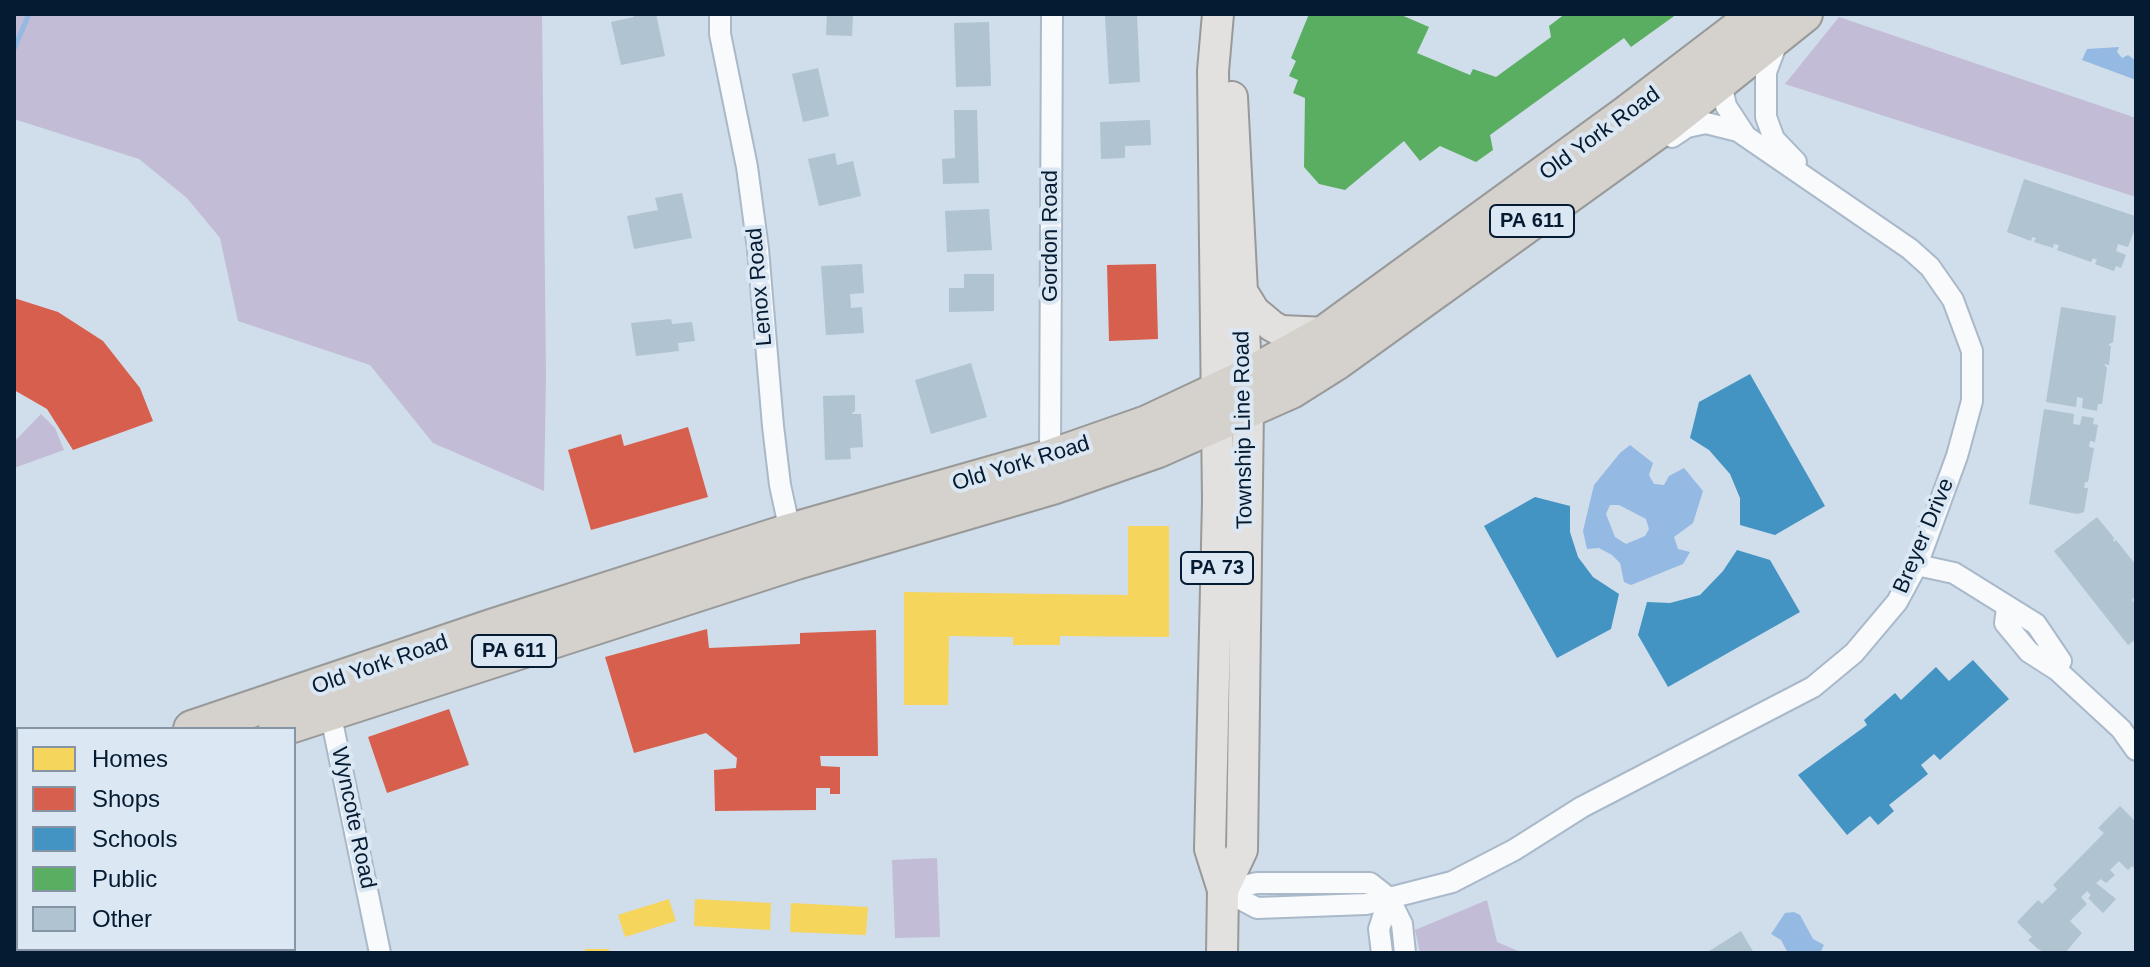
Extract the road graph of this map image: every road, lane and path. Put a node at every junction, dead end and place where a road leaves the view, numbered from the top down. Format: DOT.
graph roads {
  1 [pos="720,14"];
  2 [pos="1052,14"];
  3 [pos="1218,14"];
  4 [pos="1227,14"];
  5 [pos="1773,21"];
  6 [pos="1720,80"];
  7 [pos="1746,137"];
  8 [pos="1817,186"];
  9 [pos="1503,242"];
  10 [pos="1241,290"];
  11 [pos="1326,333"];
  12 [pos="1232,400"];
  13 [pos="1050,458"];
  14 [pos="793,547"];
  15 [pos="1917,565"];
  16 [pos="326,697"];
  17 [pos="2129,724"];
  18 [pos="200,727"];
  19 [pos="280,727"];
  20 [pos="2136,750"];
  21 [pos="1223,890"];
  22 [pos="1389,898"];
  23 [pos="380,953"];
  24 [pos="1222,953"];
  25 [pos="1382,953"];
  26 [pos="1405,953"];
  1 -- 14 [label="street, Lenox Road"];
  2 -- 13 [label="street, Gordon Road"];
  3 -- 12 [label="main road, Township Line Road / PA 73"];
  4 -- 10 [label="main road, Township Line Road / PA 73"];
  5 -- 6 [label="highway, Old York Road / PA 611"];
  5 -- 8 [label="street, Breyer Drive"];
  5 -- 11 [label="highway, Old York Road / PA 611"];
  6 -- 7 [label="street, Breyer Drive"];
  6 -- 9 [label="highway, Old York Road / PA 611"];
  7 -- 8 [label="street, Breyer Drive"];
  7 -- 9 [label="street, Breyer Drive"];
  8 -- 15 [label="street, Breyer Drive"];
  9 -- 12 [label="highway, Old York Road / PA 611"];
  10 -- 11 [label="main road"];
  10 -- 12 [label="main road, Township Line Road / PA 73"];
  11 -- 12 [label="highway, Old York Road / PA 611"];
  12 -- 13 [label="highway, Old York Road / PA 611"];
  12 -- 14 [label="highway, Old York Road / PA 611"];
  12 -- 21 [label="main road, Township Line Road / PA 73"];
  13 -- 14 [label="highway, Old York Road / PA 611"];
  14 -- 16 [label="highway, Old York Road / PA 611"];
  15 -- 17 [label="street"];
  15 -- 22 [label="street, Breyer Drive"];
  16 -- 18 [label="highway, Old York Road / PA 611"];
  16 -- 19 [label="highway, Old York Road / PA 611"];
  16 -- 23 [label="street, Wyncote Road"];
  17 -- 20 [label="street"];
  21 -- 22 [label="street, Breyer Drive"];
  21 -- 24 [label="main road, Township Line Road / PA 73"];
  22 -- 25 [label="street"];
  22 -- 26 [label="street"];
}
